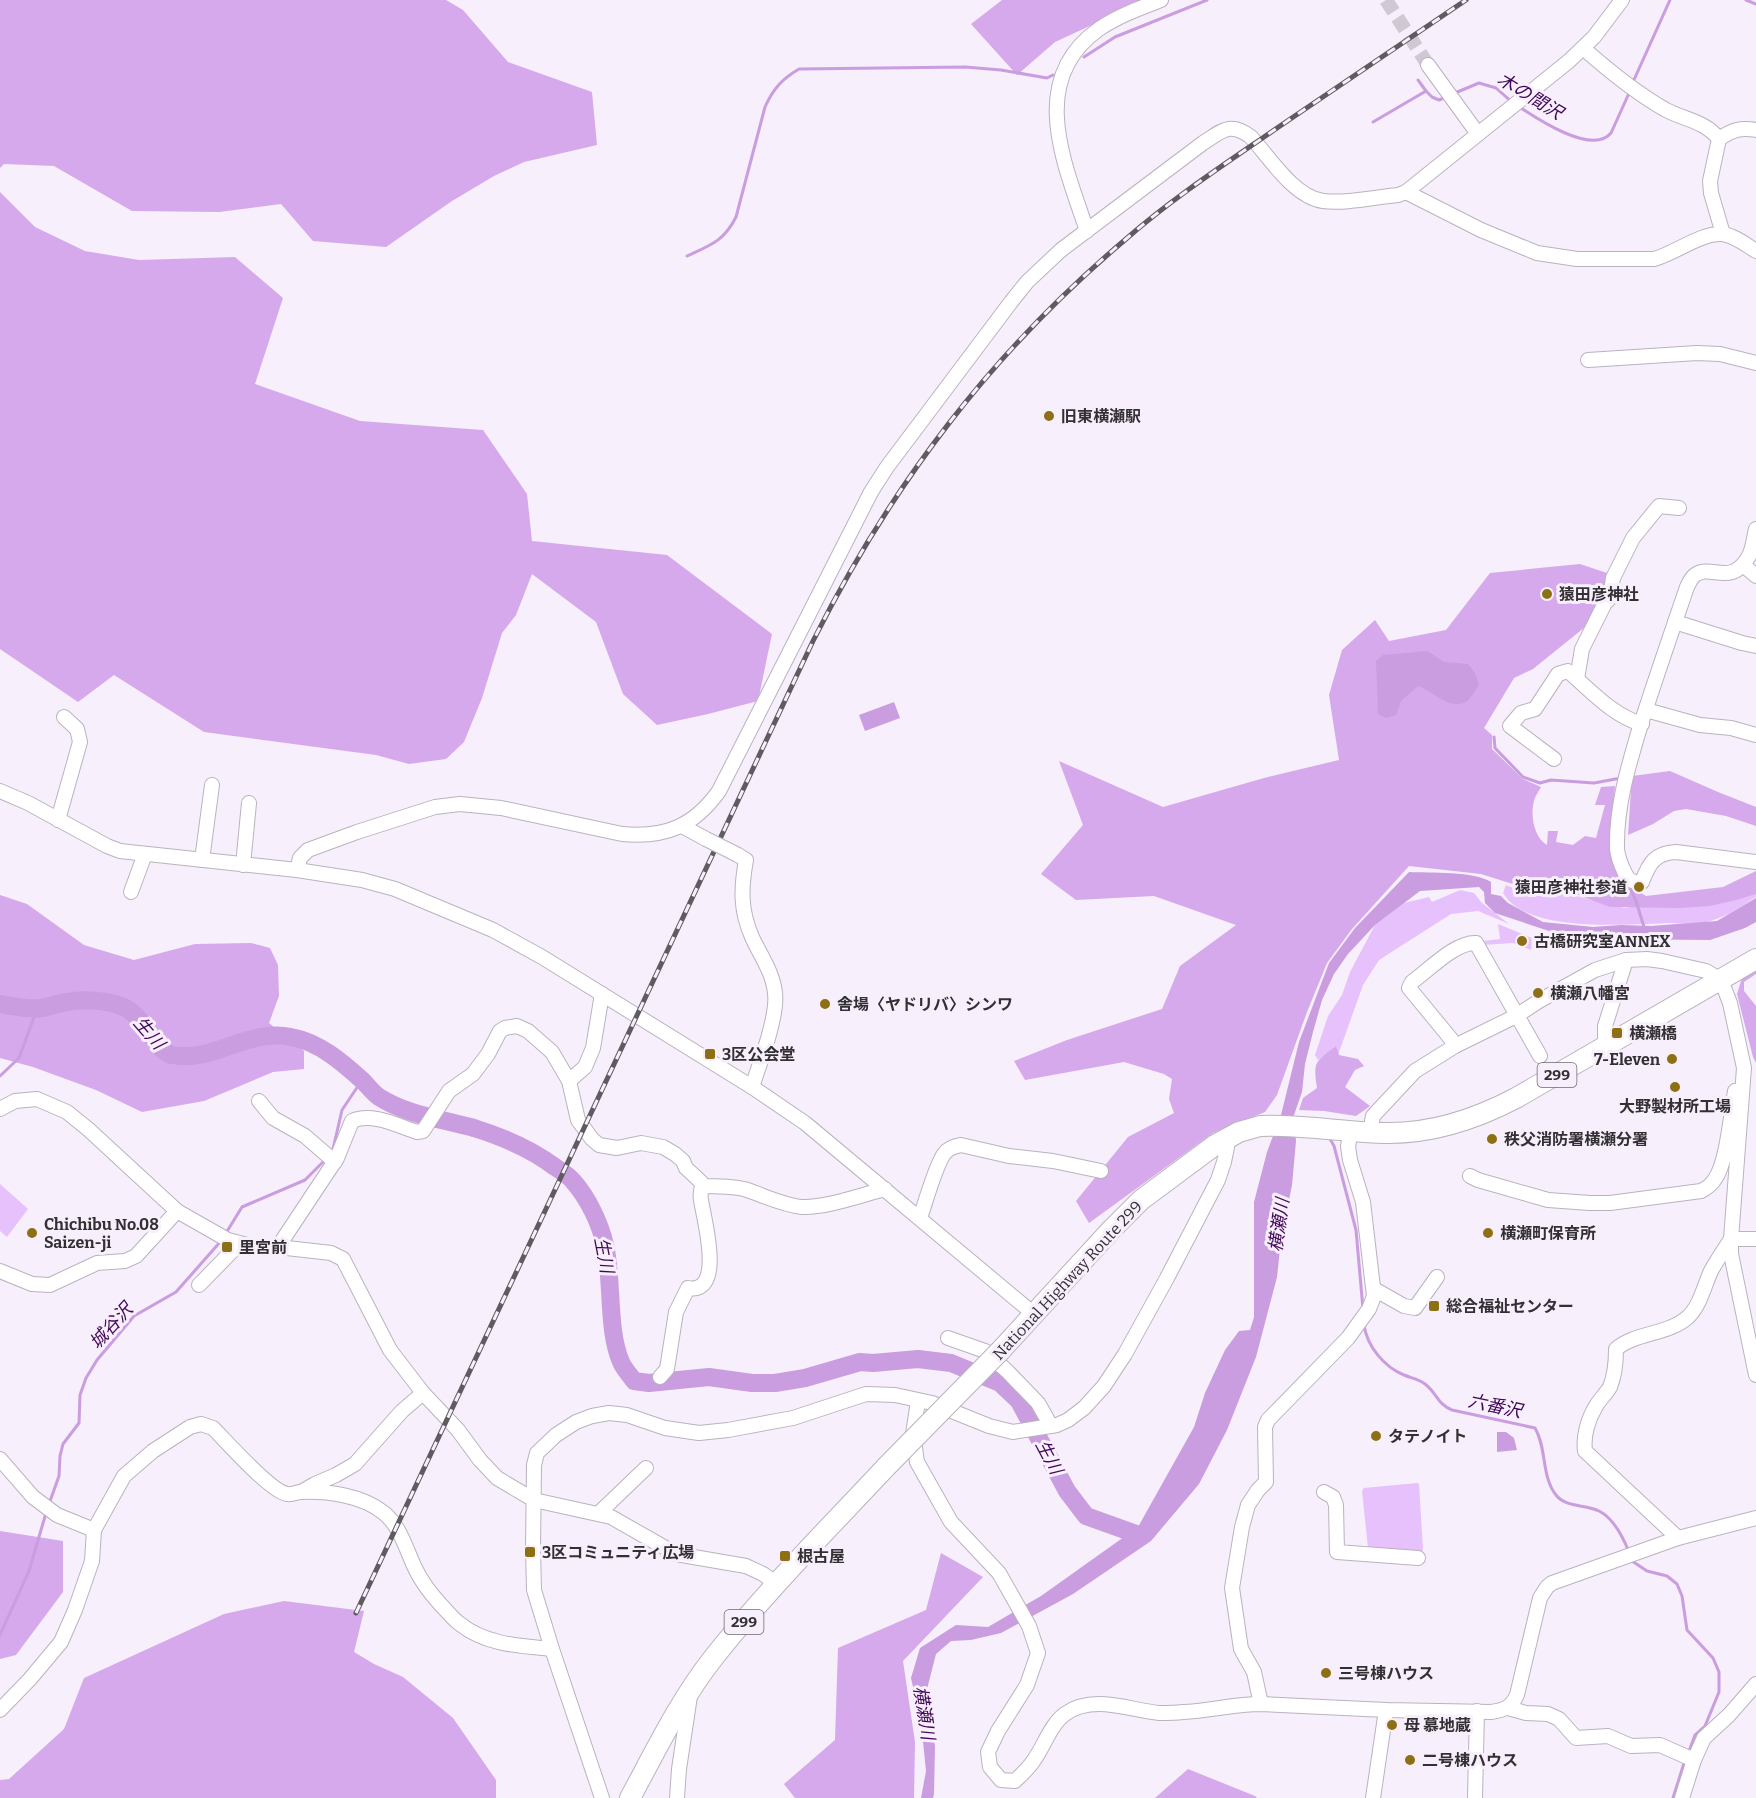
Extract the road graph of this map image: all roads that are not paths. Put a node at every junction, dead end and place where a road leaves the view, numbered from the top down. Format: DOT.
graph roads {
  1 [pos="1161,0"];
  2 [pos="1622,0"];
  3 [pos="1583,48"];
  4 [pos="1428,65"];
  5 [pos="1756,130"];
  6 [pos="1478,134"];
  7 [pos="1719,139"];
  8 [pos="1406,192"];
  9 [pos="1087,231"];
  10 [pos="1723,234"];
  11 [pos="1756,251"];
  12 [pos="1588,360"];
  13 [pos="1756,363"];
  14 [pos="1679,508"];
  15 [pos="1756,529"];
  16 [pos="1743,565"];
  17 [pos="1756,576"];
  18 [pos="1675,622"];
  19 [pos="1756,646"];
  20 [pos="1577,679"];
  21 [pos="64,717"];
  22 [pos="1644,717"];
  23 [pos="1756,735"];
  24 [pos="1554,759"];
  25 [pos="212,785"];
  26 [pos="0,791"];
  27 [pos="249,803"];
  28 [pos="58,820"];
  29 [pos="682,826"];
  30 [pos="145,854"];
  31 [pos="202,860"];
  32 [pos="1756,861"];
  33 [pos="243,865"];
  34 [pos="297,870"];
  35 [pos="131,892"];
  36 [pos="1756,959"];
  37 [pos="1626,960"];
  38 [pos="1721,980"];
  39 [pos="602,994"];
  40 [pos="1516,1016"];
  41 [pos="1608,1045"];
  42 [pos="1455,1046"];
  43 [pos="1540,1056"];
  44 [pos="1744,1068"];
  45 [pos="569,1081"];
  46 [pos="752,1087"];
  47 [pos="259,1101"];
  48 [pos="0,1109"];
  49 [pos="1354,1131"];
  50 [pos="1229,1137"];
  51 [pos="334,1161"];
  52 [pos="1101,1171"];
  53 [pos="1470,1176"];
  54 [pos="702,1185"];
  55 [pos="885,1189"];
  56 [pos="177,1211"];
  57 [pos="920,1218"];
  58 [pos="228,1239"];
  59 [pos="1731,1239"];
  60 [pos="1756,1239"];
  61 [pos="278,1247"];
  62 [pos="0,1272"];
  63 [pos="1437,1277"];
  64 [pos="199,1285"];
  65 [pos="1374,1289"];
  66 [pos="1035,1315"];
  67 [pos="948,1338"];
  68 [pos="1756,1375"];
  69 [pos="660,1377"];
  70 [pos="423,1393"];
  71 [pos="918,1401"];
  72 [pos="1047,1427"];
  73 [pos="0,1459"];
  74 [pos="646,1468"];
  75 [pos="301,1492"];
  76 [pos="1324,1492"];
  77 [pos="534,1500"];
  78 [pos="599,1514"];
  79 [pos="1756,1518"];
  80 [pos="92,1530"];
  81 [pos="1678,1538"];
  82 [pos="1418,1558"];
  83 [pos="777,1584"];
  84 [pos="552,1648"];
  85 [pos="1756,1686"];
  86 [pos="691,1690"];
  87 [pos="1261,1704"];
  88 [pos="1508,1708"];
  89 [pos="0,1710"];
  90 [pos="1386,1710"];
  91 [pos="1477,1711"];
  92 [pos="1688,1757"];
  93 [pos="603,1798"];
  94 [pos="630,1798"];
  95 [pos="677,1798"];
  96 [pos="1373,1798"];
  97 [pos="1475,1798"];
  98 [pos="1682,1798"];
  1 -- 9 [label="street"];
  2 -- 3 [label="street"];
  3 -- 6 [label="street"];
  3 -- 7 [label="street"];
  4 -- 6 [label="street"];
  5 -- 7 [label="street"];
  6 -- 8 [label="street"];
  7 -- 10 [label="street"];
  8 -- 9 [label="street"];
  8 -- 10 [label="street"];
  9 -- 29 [label="street"];
  10 -- 11 [label="street"];
  12 -- 13 [label="street"];
  14 -- 20 [label="street"];
  15 -- 16 [label="street"];
  16 -- 17 [label="street"];
  16 -- 18 [label="street"];
  18 -- 19 [label="street"];
  18 -- 22 [label="street"];
  20 -- 22 [label="street"];
  20 -- 24 [label="street"];
  21 -- 28 [label="street"];
  22 -- 23 [label="street"];
  22 -- 32 [label="street"];
  25 -- 31 [label="street"];
  26 -- 28 [label="street"];
  27 -- 33 [label="street"];
  28 -- 30 [label="street"];
  29 -- 34 [label="street"];
  29 -- 46 [label="street, bridge"];
  30 -- 31 [label="street"];
  30 -- 35 [label="street"];
  31 -- 33 [label="street"];
  33 -- 34 [label="street"];
  34 -- 39 [label="street"];
  36 -- 38 [label="highway, National Highway Route 299 / 299"];
  37 -- 38 [label="street"];
  37 -- 40 [label="street"];
  37 -- 41 [label="street"];
  38 -- 41 [label="highway, National Highway Route 299 / 299"];
  38 -- 44 [label="street"];
  39 -- 45 [label="street"];
  39 -- 46 [label="street"];
  40 -- 42 [label="street"];
  40 -- 42 [label="street"];
  40 -- 43 [label="street"];
  41 -- 49 [label="highway, National Highway Route 299 / 299"];
  42 -- 49 [label="street"];
  44 -- 53 [label="street"];
  44 -- 59 [label="street"];
  45 -- 51 [label="street"];
  45 -- 54 [label="street"];
  46 -- 55 [label="street"];
  47 -- 51 [label="street"];
  48 -- 56 [label="street"];
  49 -- 50 [label="highway, National Highway Route 299 / 299"];
  49 -- 65 [label="street"];
  50 -- 66 [label="highway, National Highway Route 299 / 299"];
  50 -- 72 [label="street"];
  51 -- 61 [label="street"];
  52 -- 57 [label="street"];
  54 -- 55 [label="street"];
  54 -- 69 [label="street"];
  55 -- 57 [label="street"];
  56 -- 58 [label="street"];
  56 -- 62 [label="street"];
  57 -- 66 [label="street"];
  58 -- 61 [label="street"];
  58 -- 64 [label="street"];
  59 -- 60 [label="street"];
  59 -- 68 [label="street"];
  59 -- 81 [label="street"];
  61 -- 70 [label="street"];
  63 -- 65 [label="street"];
  65 -- 87 [label="street"];
  66 -- 83 [label="highway, National Highway Route 299 / 299, bridge"];
  67 -- 72 [label="street"];
  70 -- 75 [label="street"];
  70 -- 77 [label="street"];
  71 -- 72 [label="street"];
  71 -- 77 [label="street"];
  71 -- 87 [label="street"];
  73 -- 80 [label="street"];
  74 -- 78 [label="street"];
  75 -- 80 [label="street"];
  75 -- 84 [label="street"];
  76 -- 82 [label="street"];
  77 -- 78 [label="street"];
  77 -- 84 [label="street"];
  78 -- 83 [label="street"];
  79 -- 81 [label="street"];
  80 -- 89 [label="street"];
  81 -- 88 [label="street"];
  83 -- 86 [label="highway, National Highway Route 299 / 299"];
  84 -- 93 [label="street"];
  85 -- 92 [label="street"];
  86 -- 94 [label="highway, National Highway Route 299 / 299"];
  86 -- 95 [label="street"];
  87 -- 90 [label="street"];
  88 -- 91 [label="street"];
  88 -- 92 [label="street"];
  90 -- 91 [label="street"];
  90 -- 96 [label="street"];
  91 -- 97 [label="street"];
  92 -- 98 [label="street"];
}
